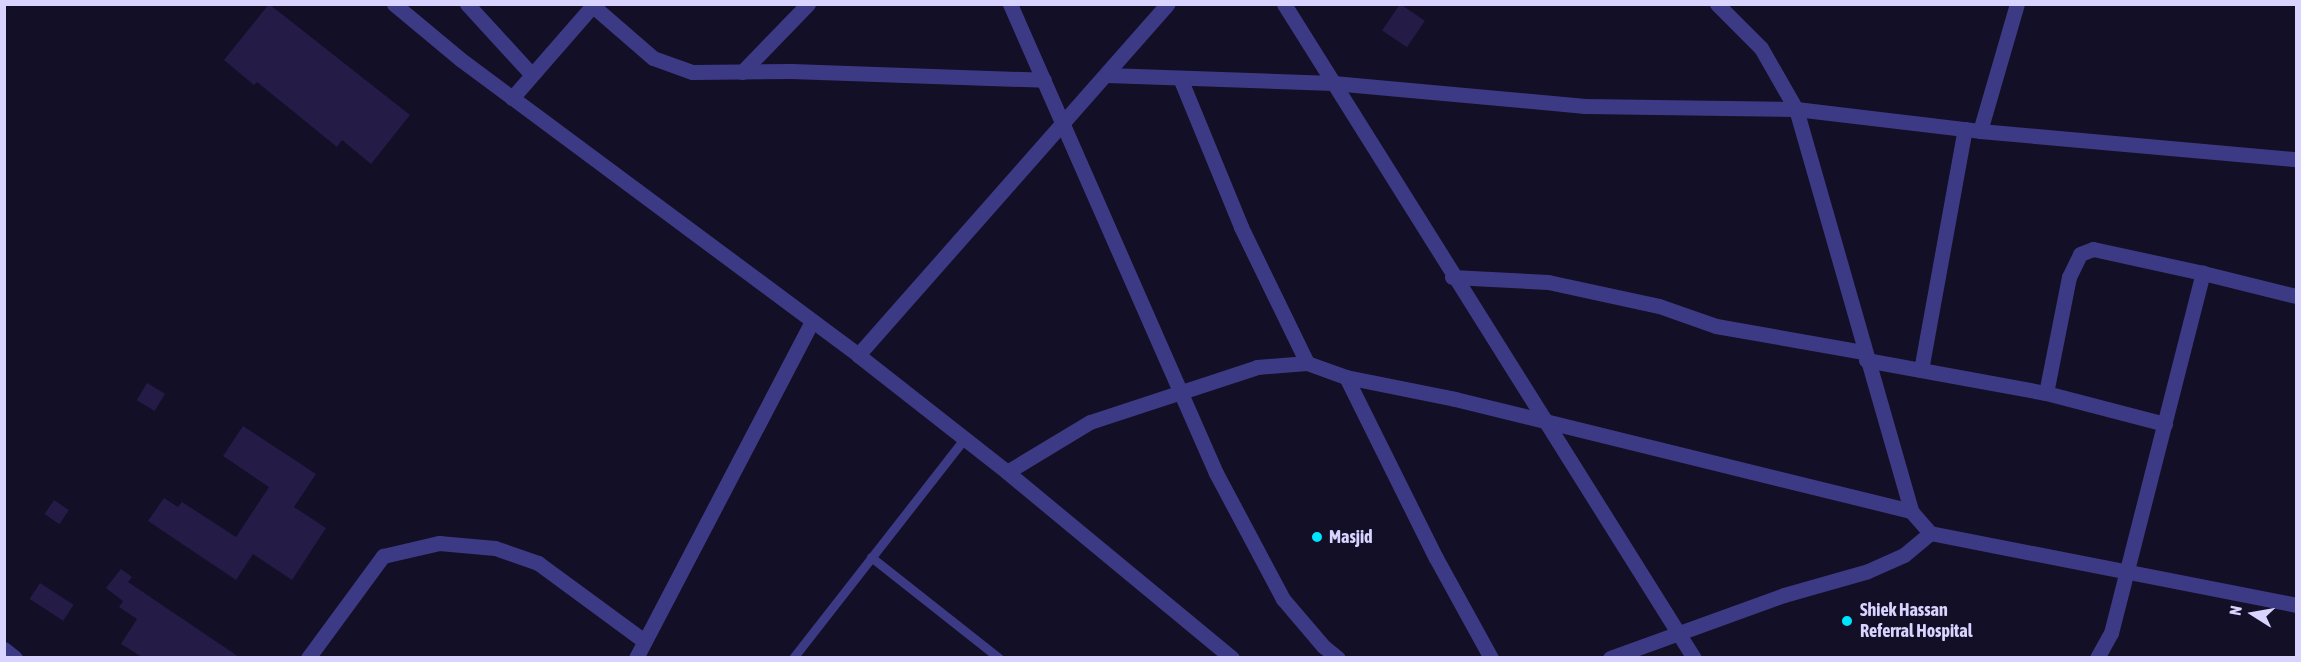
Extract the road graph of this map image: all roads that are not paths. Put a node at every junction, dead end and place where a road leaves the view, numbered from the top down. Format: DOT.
graph roads {
  1 [pos="394,4"];
  2 [pos="467,4"];
  3 [pos="808,4"];
  4 [pos="1010,4"];
  5 [pos="1167,4"];
  6 [pos="1284,4"];
  7 [pos="1718,4"];
  8 [pos="2017,4"];
  9 [pos="593,5"];
  10 [pos="742,72"];
  11 [pos="532,75"];
  12 [pos="1107,75"];
  13 [pos="1180,78"];
  14 [pos="1044,80"];
  15 [pos="1333,83"];
  16 [pos="512,98"];
  17 [pos="1796,109"];
  18 [pos="1064,125"];
  19 [pos="1973,130"];
  20 [pos="2296,159"];
  21 [pos="2203,273"];
  22 [pos="1452,277"];
  23 [pos="2296,296"];
  24 [pos="812,321"];
  25 [pos="858,355"];
  26 [pos="1865,356"];
  27 [pos="1307,363"];
  28 [pos="1921,370"];
  29 [pos="1346,377"];
  30 [pos="1180,392"];
  31 [pos="2046,393"];
  32 [pos="1544,422"];
  33 [pos="2166,424"];
  34 [pos="965,438"];
  35 [pos="1008,472"];
  36 [pos="1911,511"];
  37 [pos="1930,533"];
  38 [pos="871,557"];
  39 [pos="2128,572"];
  40 [pos="2296,605"];
  41 [pos="1678,633"];
  42 [pos="644,641"];
  43 [pos="4,649"];
  44 [pos="15,657"];
  45 [pos="308,657"];
  46 [pos="636,657"];
  47 [pos="793,657"];
  48 [pos="999,657"];
  49 [pos="1232,657"];
  50 [pos="1338,657"];
  51 [pos="1491,657"];
  52 [pos="1610,657"];
  53 [pos="1694,657"];
  54 [pos="2097,657"];
  1 -- 16 [label="street"];
  2 -- 11 [label="street"];
  3 -- 10 [label="street"];
  4 -- 14 [label="street"];
  5 -- 12 [label="street"];
  6 -- 15 [label="street"];
  7 -- 17 [label="street"];
  8 -- 19 [label="street"];
  9 -- 10 [label="street"];
  9 -- 11 [label="street"];
  10 -- 14 [label="street"];
  11 -- 16 [label="street"];
  12 -- 13 [label="street"];
  12 -- 18 [label="street"];
  13 -- 15 [label="street"];
  13 -- 27 [label="street"];
  14 -- 18 [label="street"];
  15 -- 17 [label="street"];
  15 -- 22 [label="street"];
  16 -- 24 [label="street"];
  17 -- 19 [label="street"];
  17 -- 26 [label="street"];
  18 -- 25 [label="street"];
  18 -- 30 [label="street"];
  19 -- 20 [label="street"];
  19 -- 28 [label="street"];
  21 -- 23 [label="street"];
  21 -- 31 [label="street"];
  21 -- 33 [label="street"];
  22 -- 26 [label="street"];
  22 -- 32 [label="street"];
  24 -- 25 [label="street"];
  24 -- 42 [label="street"];
  25 -- 34 [label="street"];
  26 -- 28 [label="street"];
  26 -- 36 [label="street"];
  27 -- 29 [label="street"];
  27 -- 30 [label="street"];
  28 -- 31 [label="street"];
  29 -- 32 [label="street"];
  29 -- 51 [label="street"];
  30 -- 35 [label="street"];
  30 -- 50 [label="street"];
  31 -- 33 [label="street"];
  32 -- 36 [label="street"];
  32 -- 41 [label="street"];
  33 -- 39 [label="street"];
  34 -- 35 [label="street"];
  34 -- 38 [label="lane"];
  35 -- 49 [label="street"];
  36 -- 37 [label="street"];
  37 -- 39 [label="street"];
  37 -- 41 [label="street"];
  38 -- 47 [label="lane"];
  38 -- 48 [label="lane"];
  39 -- 40 [label="street"];
  39 -- 54 [label="street"];
  41 -- 52 [label="street"];
  41 -- 53 [label="street"];
  42 -- 45 [label="street"];
  42 -- 46 [label="street"];
  43 -- 44 [label="street"];
}
